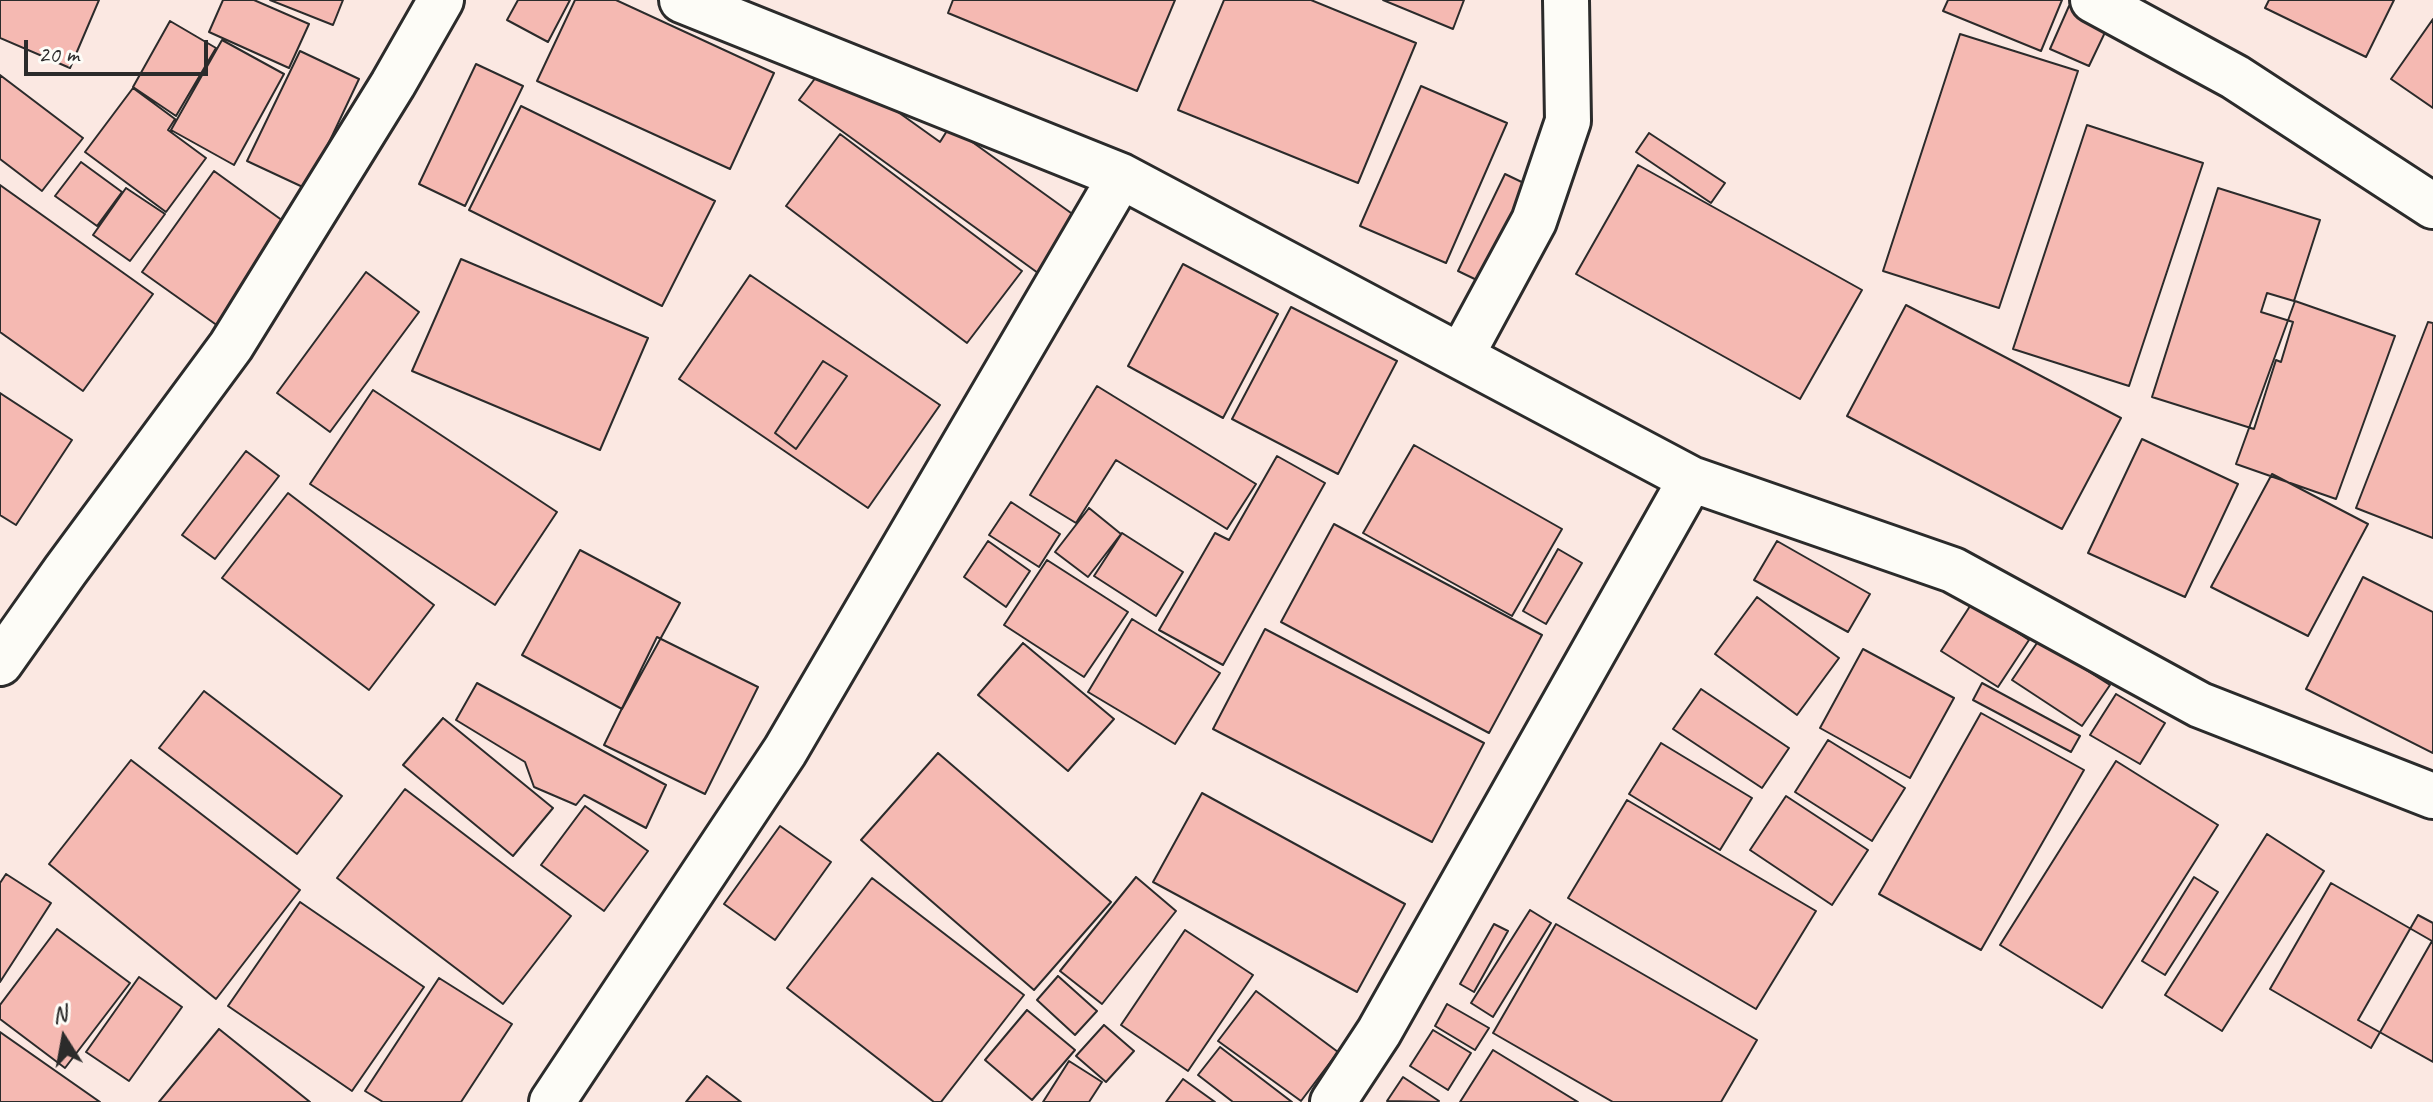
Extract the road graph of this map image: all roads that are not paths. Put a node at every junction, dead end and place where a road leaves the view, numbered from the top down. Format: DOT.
graph roads {
  1 [pos="441,0"];
  2 [pos="682,0"];
  3 [pos="1566,0"];
  4 [pos="2093,0"];
  5 [pos="1121,176"];
  6 [pos="2433,206"];
  7 [pos="1461,356"];
  8 [pos="1691,479"];
  9 [pos="0,663"];
  10 [pos="2433,796"];
  11 [pos="552,1102"];
  12 [pos="1333,1102"];
  1 -- 9 [label="street"];
  2 -- 5 [label="street"];
  3 -- 7 [label="street"];
  4 -- 6 [label="street"];
  5 -- 7 [label="street"];
  5 -- 11 [label="street"];
  7 -- 8 [label="street"];
  8 -- 10 [label="street"];
  8 -- 12 [label="street"];
}
